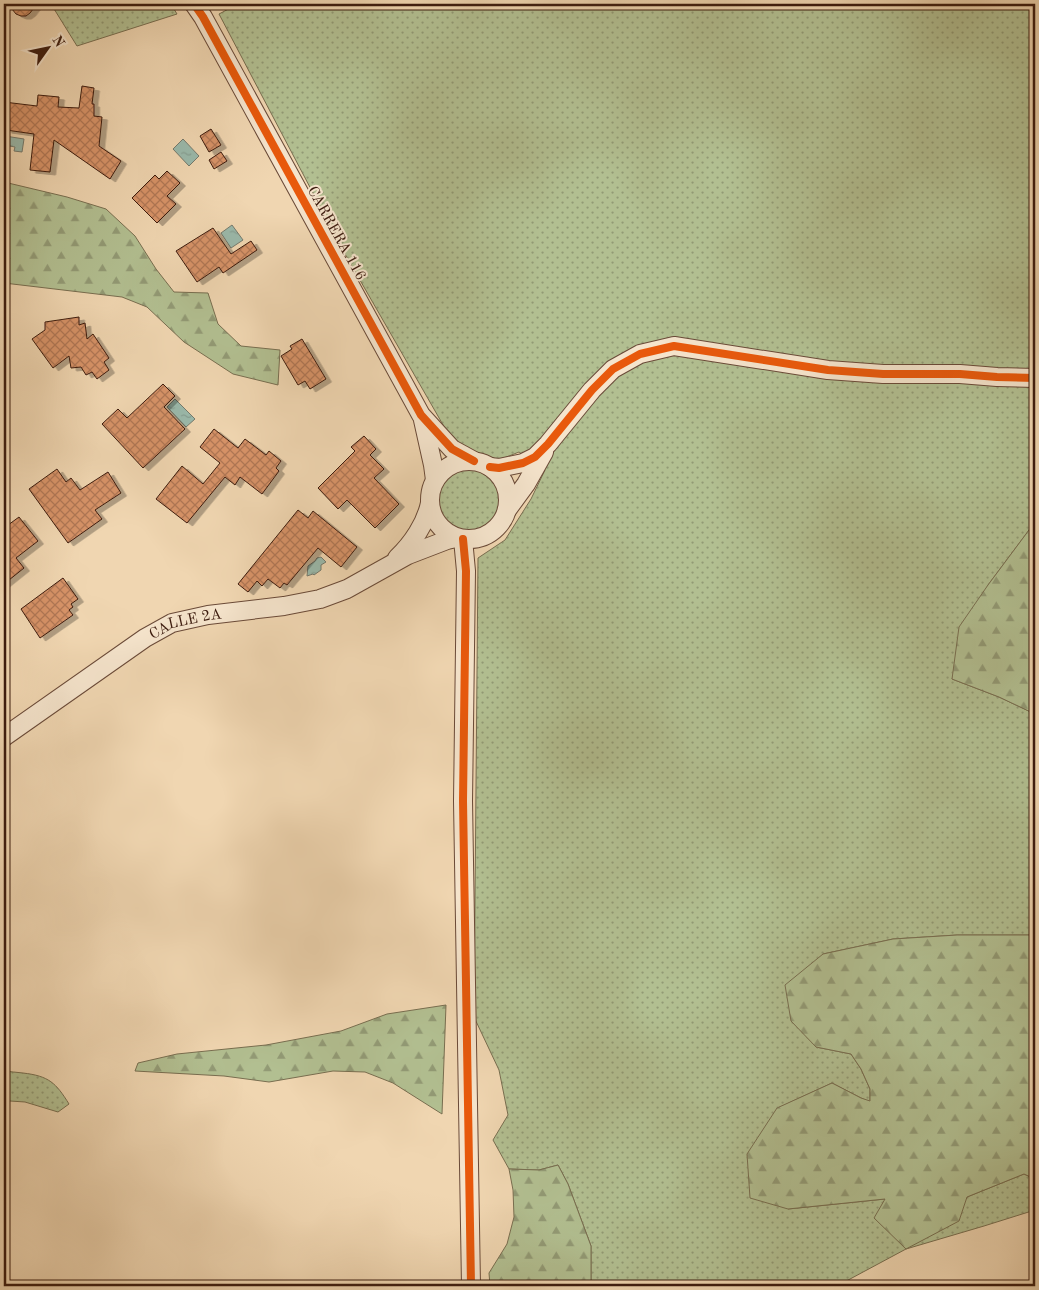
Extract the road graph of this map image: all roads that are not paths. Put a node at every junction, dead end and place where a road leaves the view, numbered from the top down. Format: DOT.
graph roads {
  1 [pos="194,4"];
  2 [pos="1035,378"];
  3 [pos="421,415"];
  4 [pos="548,444"];
  5 [pos="482,464"];
  6 [pos="435,480"];
  7 [pos="430,503"];
  8 [pos="508,510"];
  9 [pos="465,539"];
  10 [pos="392,563"];
  11 [pos="4,737"];
  12 [pos="471,1286"];
  1 -- 3 [label="street, CARRERA 116"];
  2 -- 4 [label="street"];
  3 -- 5 [label="street, CARRERA 116"];
  3 -- 6 [label="street, CARRERA 116"];
  4 -- 5 [label="street"];
  4 -- 8 [label="street"];
  5 -- 6 [label="street"];
  5 -- 8 [label="street"];
  6 -- 7 [label="street"];
  7 -- 9 [label="street"];
  7 -- 10 [label="street, CALLE 2A"];
  8 -- 9 [label="street"];
  9 -- 10 [label="street, CALLE 2A"];
  9 -- 12 [label="street"];
  10 -- 11 [label="street, CALLE 2A"];
}
